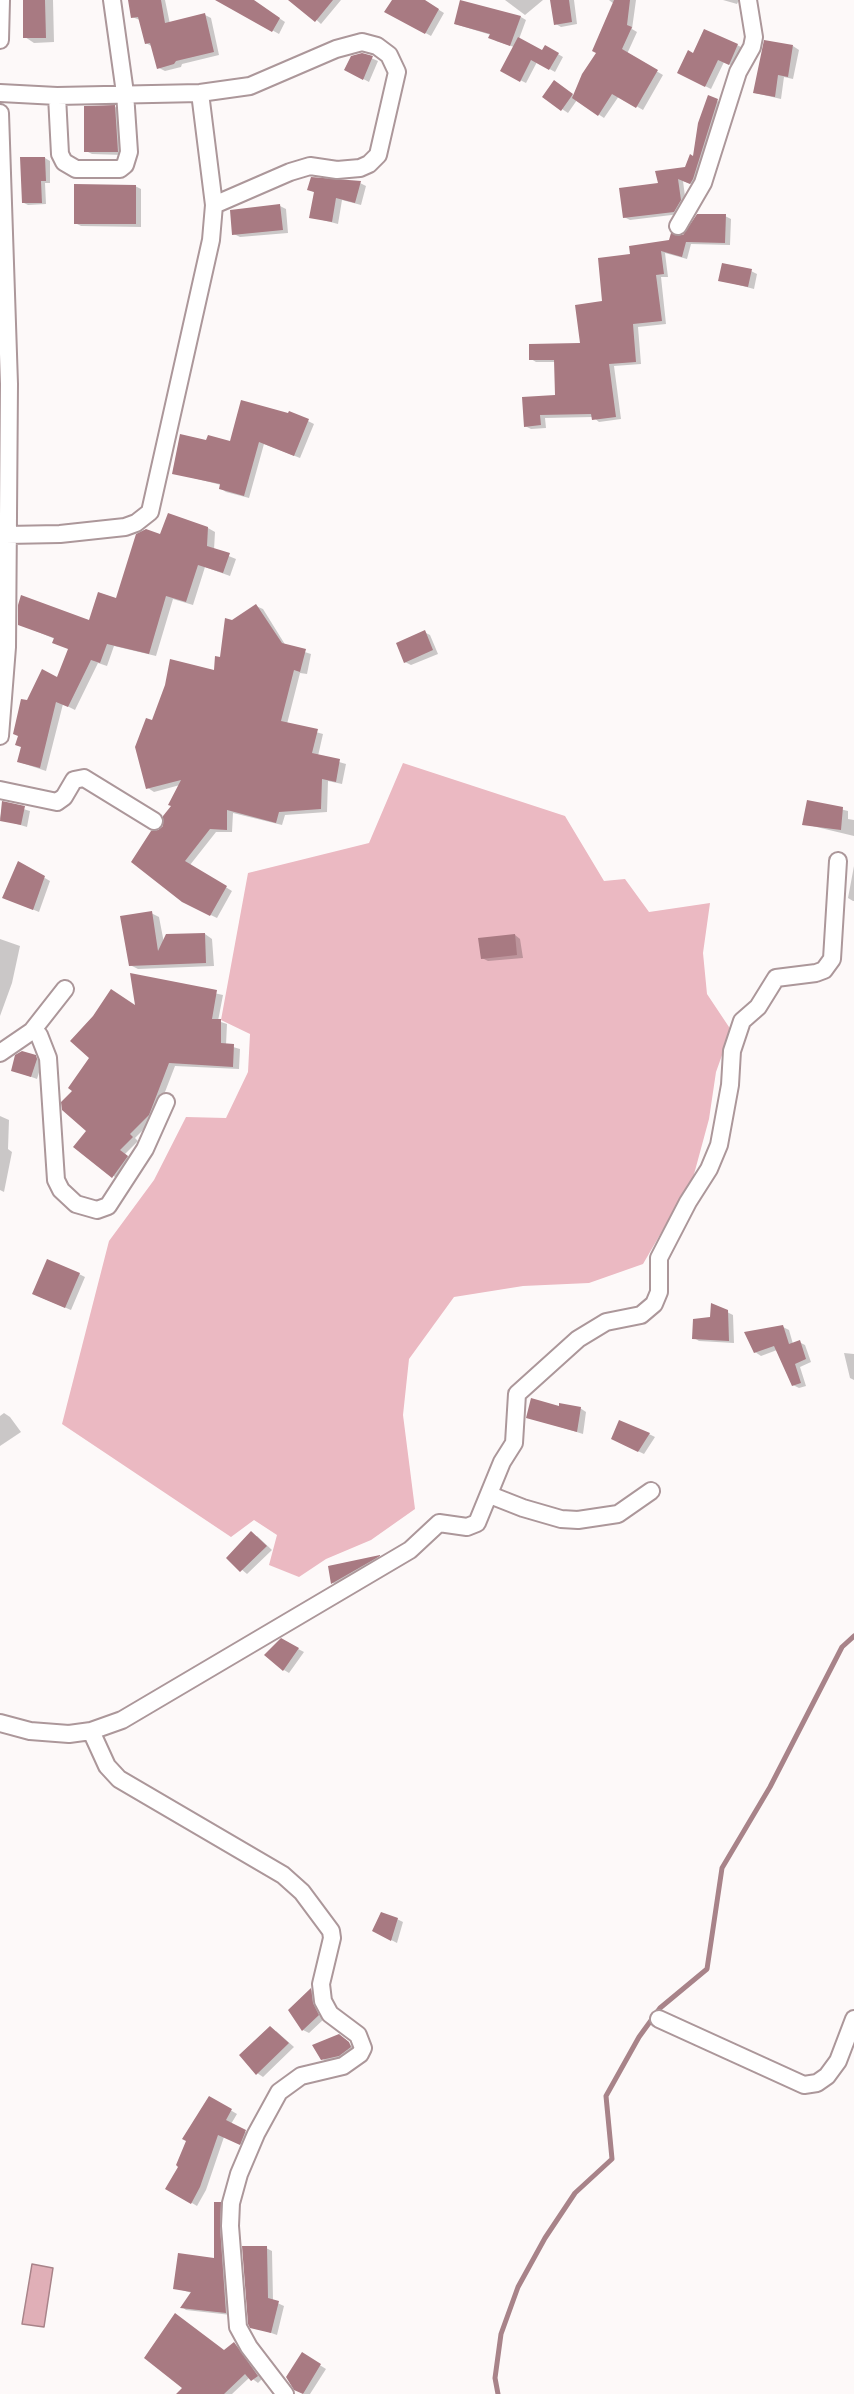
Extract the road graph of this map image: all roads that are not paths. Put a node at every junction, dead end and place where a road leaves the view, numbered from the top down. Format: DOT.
graph roads {
  1 [pos="1,0"];
  2 [pos="112,0"];
  3 [pos="748,0"];
  4 [pos="0,40"];
  5 [pos="0,93"];
  6 [pos="125,93"];
  7 [pos="200,93"];
  8 [pos="57,96"];
  9 [pos="0,113"];
  10 [pos="214,205"];
  11 [pos="678,226"];
  12 [pos="6,535"];
  13 [pos="0,736"];
  14 [pos="0,790"];
  15 [pos="154,821"];
  16 [pos="838,861"];
  17 [pos="65,989"];
  18 [pos="32,1031"];
  19 [pos="0,1053"];
  20 [pos="166,1102"];
  21 [pos="651,1491"];
  22 [pos="490,1495"];
  23 [pos="0,1723"];
  24 [pos="91,1731"];
  25 [pos="659,2019"];
  26 [pos="854,2019"];
  27 [pos="285,2394"];
  1 -- 4 [label="street"];
  2 -- 6 [label="street"];
  3 -- 11 [label="street"];
  5 -- 8 [label="street"];
  6 -- 7 [label="street"];
  6 -- 8 [label="street"];
  6 -- 8 [label="street"];
  7 -- 10 [label="street"];
  7 -- 10 [label="street"];
  9 -- 12 [label="street"];
  10 -- 12 [label="street"];
  12 -- 13 [label="street"];
  14 -- 15 [label="street"];
  16 -- 22 [label="street"];
  17 -- 18 [label="street"];
  18 -- 19 [label="street"];
  18 -- 20 [label="street"];
  21 -- 22 [label="street"];
  22 -- 24 [label="street"];
  23 -- 24 [label="street"];
  24 -- 27 [label="street"];
  25 -- 26 [label="street"];
}
